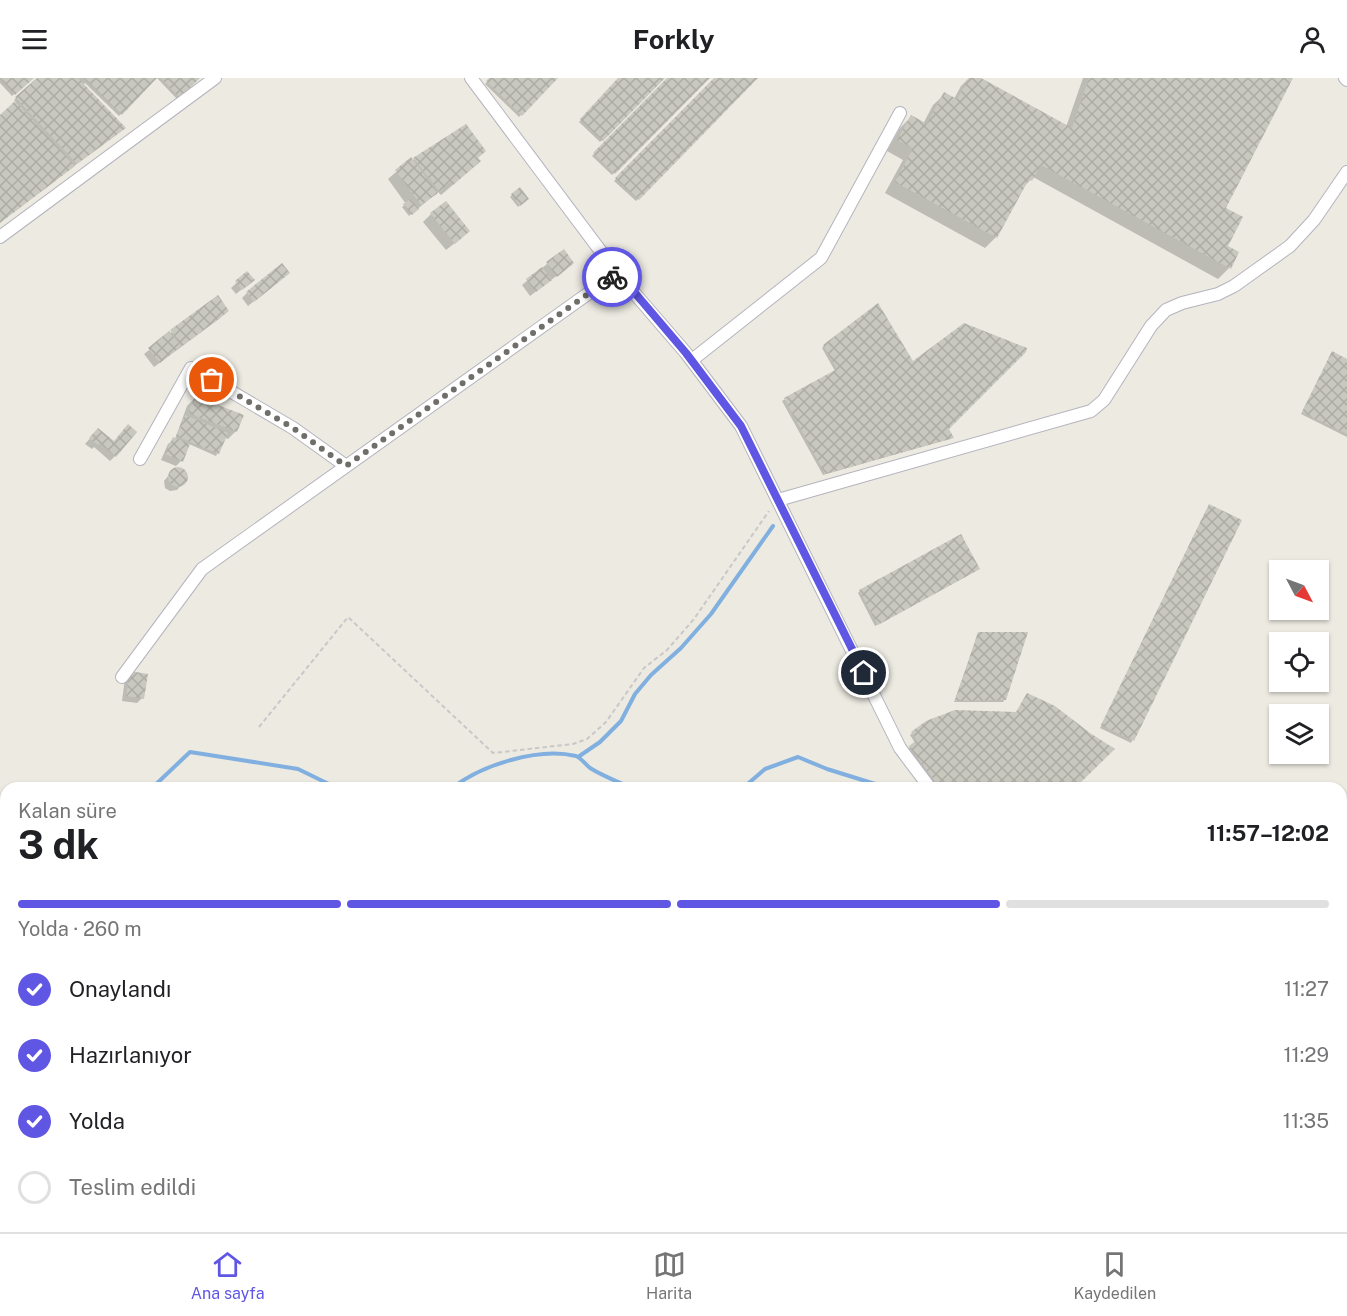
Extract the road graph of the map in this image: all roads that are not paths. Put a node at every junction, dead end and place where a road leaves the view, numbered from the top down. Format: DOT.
graph roads {
  1 [pos="215,78"];
  2 [pos="471,78"];
  3 [pos="900,113"];
  4 [pos="1347,172"];
  5 [pos="0,237"];
  6 [pos="618,273"];
  7 [pos="692,360"];
  8 [pos="140,459"];
  9 [pos="346,466"];
  10 [pos="778,500"];
  11 [pos="122,678"];
  12 [pos="926,782"];
  1 -- 5 [label="street"];
  2 -- 6 [label="street"];
  3 -- 7 [label="street"];
  4 -- 10 [label="street"];
  6 -- 7 [label="street"];
  6 -- 9 [label="street"];
  7 -- 10 [label="street"];
  8 -- 9 [label="street"];
  9 -- 11 [label="street"];
  10 -- 12 [label="street"];
}
